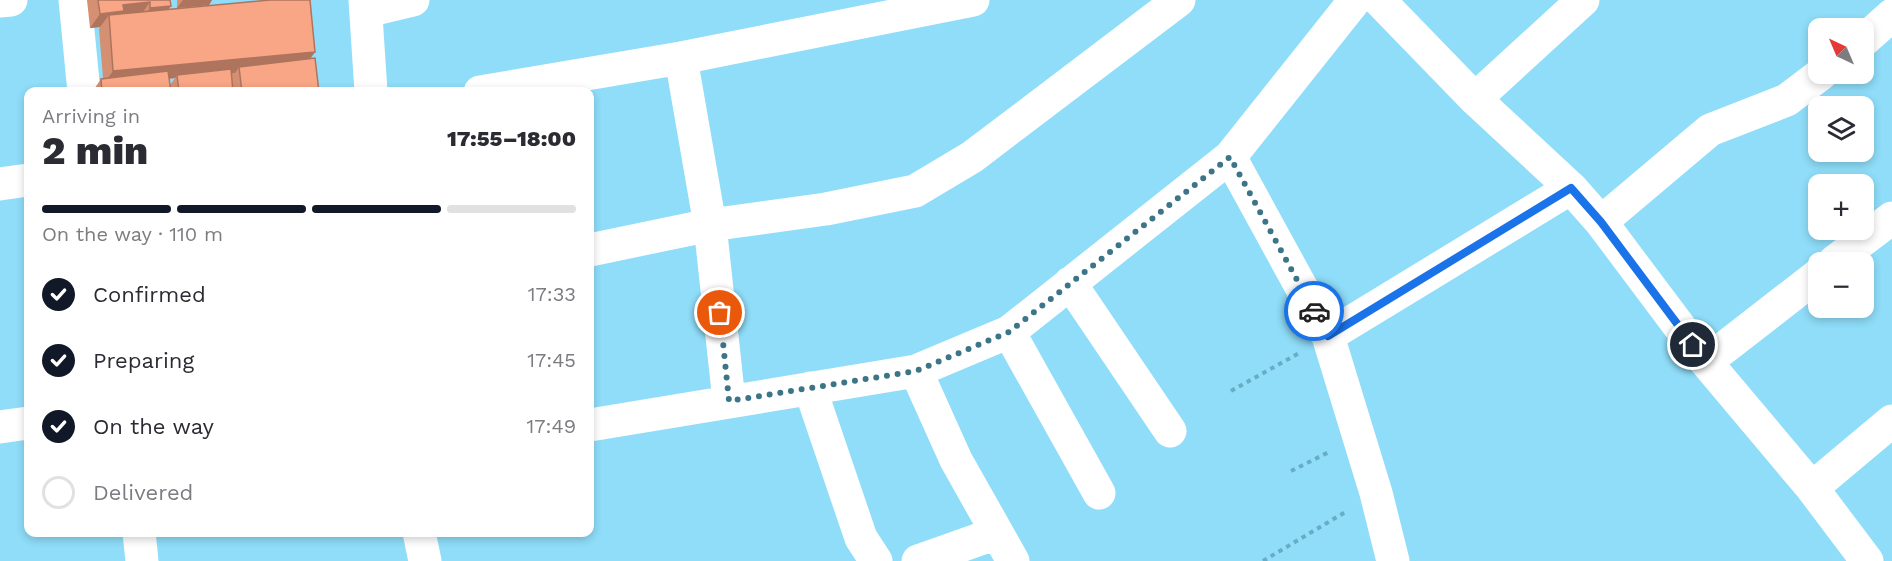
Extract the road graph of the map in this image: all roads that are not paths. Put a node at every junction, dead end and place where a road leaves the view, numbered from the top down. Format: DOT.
graph roads {
  1 [pos="11,0"];
  2 [pos="75,0"];
  3 [pos="413,0"];
  4 [pos="973,0"];
  5 [pos="1179,0"];
  6 [pos="1355,0"];
  7 [pos="1379,0"];
  8 [pos="1583,0"];
  9 [pos="0,1"];
  10 [pos="366,6"];
  11 [pos="681,58"];
  12 [pos="1808,84"];
  13 [pos="84,87"];
  14 [pos="372,87"];
  15 [pos="510,87"];
  16 [pos="1475,99"];
  17 [pos="1230,157"];
  18 [pos="24,181"];
  19 [pos="0,184"];
  20 [pos="1571,188"];
  21 [pos="1892,218"];
  22 [pos="1601,222"];
  23 [pos="710,225"];
  24 [pos="594,249"];
  25 [pos="1847,252"];
  26 [pos="1808,283"];
  27 [pos="1070,284"];
  28 [pos="1009,332"];
  29 [pos="1328,336"];
  30 [pos="1706,362"];
  31 [pos="916,371"];
  32 [pos="810,388"];
  33 [pos="729,401"];
  34 [pos="1892,420"];
  35 [pos="24,424"];
  36 [pos="594,424"];
  37 [pos="0,427"];
  38 [pos="1170,431"];
  39 [pos="1812,488"];
  40 [pos="1099,493"];
  41 [pos="997,533"];
  42 [pos="140,537"];
  43 [pos="419,537"];
  44 [pos="142,561"];
  45 [pos="425,561"];
  46 [pos="876,561"];
  47 [pos="918,561"];
  48 [pos="1013,561"];
  49 [pos="1393,561"];
  50 [pos="1867,561"];
  1 -- 9 [label="street"];
  2 -- 13 [label="street"];
  3 -- 10 [label="street"];
  4 -- 11 [label="street"];
  5 -- 23 [label="street"];
  6 -- 17 [label="street"];
  7 -- 16 [label="street"];
  8 -- 16 [label="street"];
  10 -- 14 [label="street"];
  11 -- 15 [label="street"];
  11 -- 23 [label="street"];
  12 -- 22 [label="street"];
  16 -- 20 [label="street"];
  17 -- 27 [label="street"];
  17 -- 29 [label="street"];
  18 -- 19 [label="street"];
  20 -- 22 [label="street"];
  20 -- 29 [label="street"];
  21 -- 25 [label="street"];
  22 -- 30 [label="street"];
  23 -- 24 [label="street"];
  23 -- 33 [label="street"];
  26 -- 30 [label="street"];
  27 -- 28 [label="street"];
  27 -- 38 [label="street"];
  28 -- 31 [label="street"];
  28 -- 40 [label="street"];
  29 -- 49 [label="street"];
  30 -- 39 [label="street"];
  31 -- 32 [label="street"];
  31 -- 41 [label="street"];
  32 -- 33 [label="street"];
  32 -- 46 [label="street"];
  33 -- 36 [label="street"];
  34 -- 39 [label="street"];
  35 -- 37 [label="street"];
  39 -- 50 [label="street"];
  41 -- 47 [label="street"];
  41 -- 48 [label="street"];
  42 -- 44 [label="street"];
  43 -- 45 [label="street"];
}
